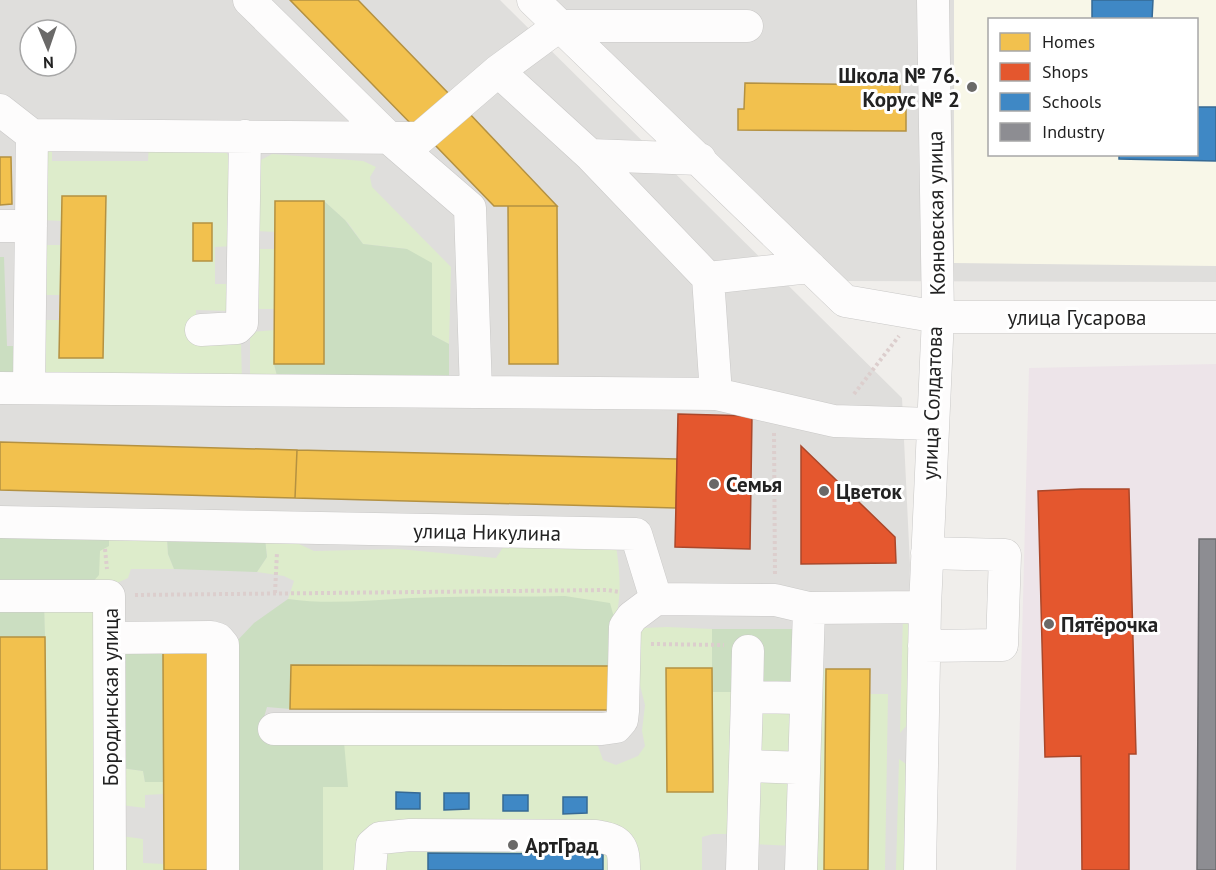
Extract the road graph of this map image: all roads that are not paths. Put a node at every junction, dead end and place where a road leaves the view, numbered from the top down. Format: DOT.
graph roads {
  1 [pos="249,0"];
  2 [pos="533,0"];
  3 [pos="933,0"];
  4 [pos="559,26"];
  5 [pos="747,26"];
  6 [pos="498,71"];
  7 [pos="0,110"];
  8 [pos="32,135"];
  9 [pos="245,136"];
  10 [pos="389,138"];
  11 [pos="590,155"];
  12 [pos="700,159"];
  13 [pos="0,226"];
  14 [pos="31,226"];
  15 [pos="810,267"];
  16 [pos="708,278"];
  17 [pos="938,317"];
  18 [pos="1216,317"];
  19 [pos="201,330"];
  20 [pos="15,388"];
  21 [pos="476,392"];
  22 [pos="716,394"];
  23 [pos="933,424"];
  24 [pos="0,522"];
  25 [pos="927,553"];
  26 [pos="0,596"];
  27 [pos="656,599"];
  28 [pos="925,607"];
  29 [pos="809,608"];
  30 [pos="110,638"];
  31 [pos="924,646"];
  32 [pos="748,651"];
  33 [pos="747,697"];
  34 [pos="806,698"];
  35 [pos="274,729"];
  36 [pos="747,766"];
  37 [pos="804,768"];
  38 [pos="110,870"];
  39 [pos="223,870"];
  40 [pos="370,870"];
  41 [pos="624,870"];
  42 [pos="742,870"];
  43 [pos="801,870"];
  44 [pos="920,870"];
  1 -- 10 [label="street"];
  2 -- 4 [label="street, улица Солдатова"];
  3 -- 17 [label="street, Кояновская улица"];
  4 -- 5 [label="street"];
  4 -- 6 [label="street"];
  4 -- 12 [label="street, улица Солдатова"];
  6 -- 10 [label="street"];
  6 -- 11 [label="street"];
  7 -- 8 [label="street"];
  8 -- 9 [label="street"];
  8 -- 14 [label="street"];
  9 -- 10 [label="street"];
  9 -- 19 [label="street"];
  10 -- 21 [label="street"];
  11 -- 12 [label="street"];
  11 -- 16 [label="street"];
  12 -- 15 [label="street, улица Солдатова"];
  13 -- 14 [label="street"];
  14 -- 20 [label="street"];
  15 -- 16 [label="street"];
  15 -- 17 [label="street, улица Солдатова"];
  16 -- 22 [label="street"];
  17 -- 18 [label="street, улица Гусарова"];
  17 -- 23 [label="street, улица Солдатова"];
  20 -- 21 [label="street"];
  21 -- 22 [label="street"];
  22 -- 23 [label="street"];
  23 -- 25 [label="street, улица Солдатова"];
  24 -- 27 [label="street, улица Никулина"];
  25 -- 28 [label="street, улица Солдатова"];
  25 -- 31 [label="street"];
  26 -- 30 [label="street, Бородинская улица"];
  27 -- 29 [label="street"];
  27 -- 35 [label="street"];
  28 -- 29 [label="street"];
  28 -- 31 [label="street, улица Солдатова"];
  29 -- 34 [label="street"];
  30 -- 38 [label="street, Бородинская улица"];
  30 -- 39 [label="street"];
  31 -- 44 [label="street, улица Солдатова"];
  32 -- 33 [label="street"];
  33 -- 34 [label="street"];
  33 -- 36 [label="street"];
  34 -- 37 [label="street"];
  36 -- 37 [label="street"];
  36 -- 42 [label="street"];
  37 -- 43 [label="street"];
  40 -- 41 [label="street"];
}
